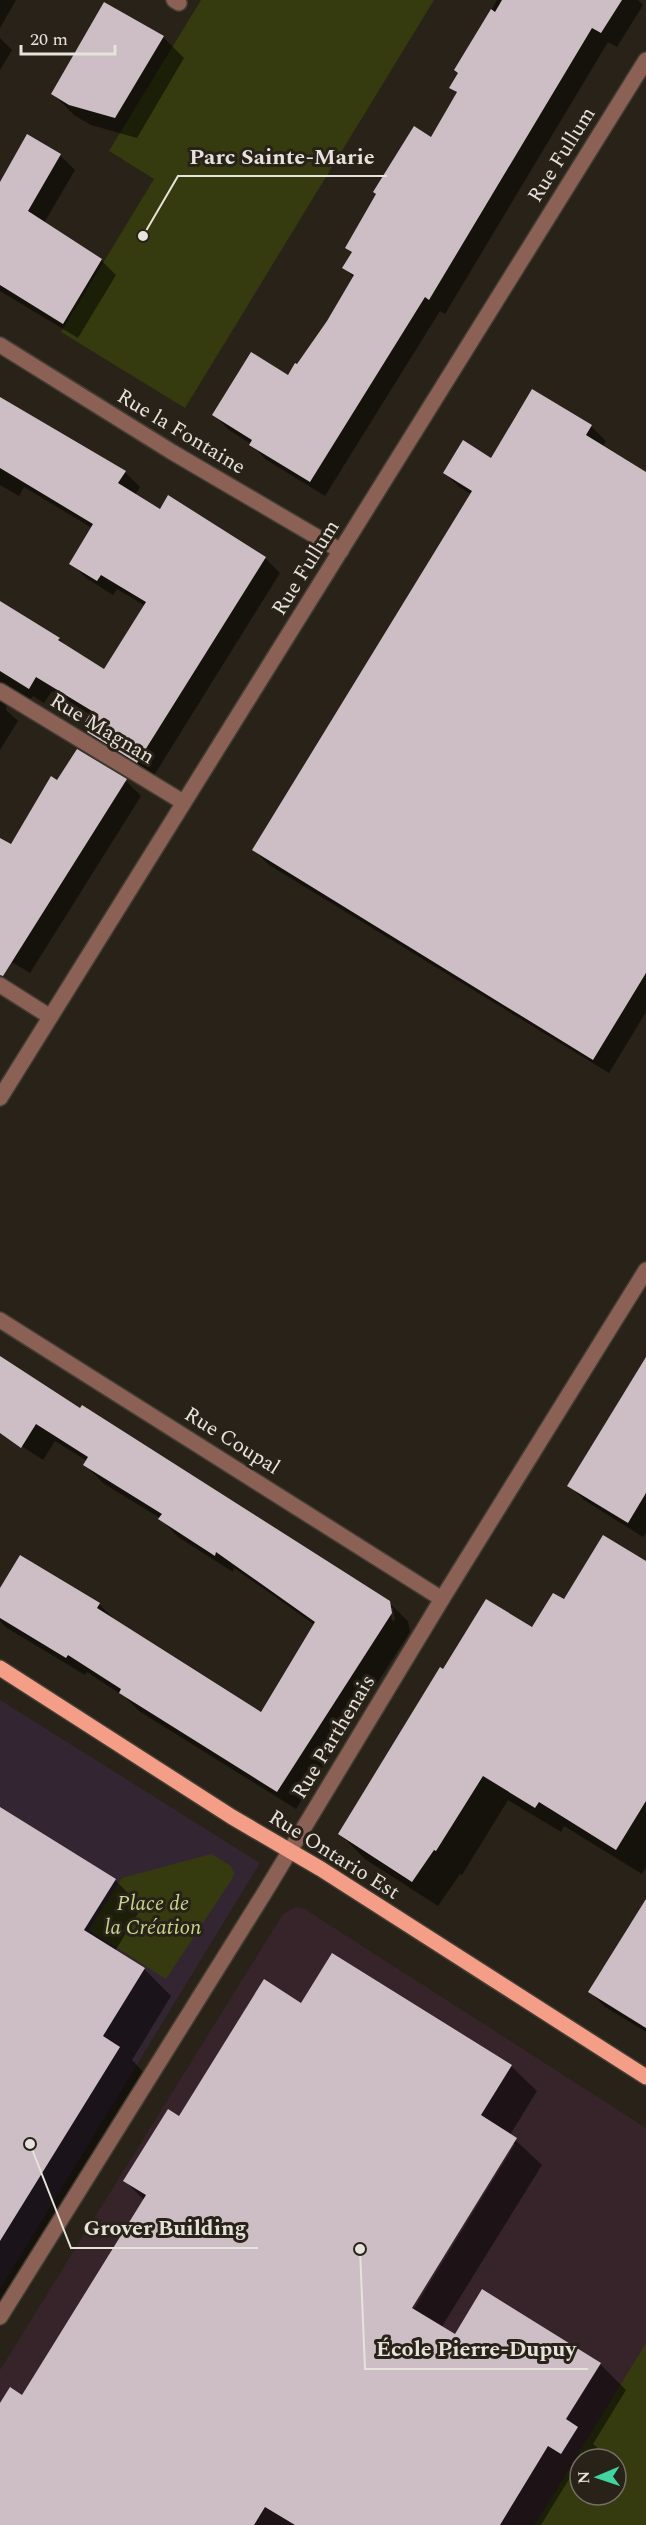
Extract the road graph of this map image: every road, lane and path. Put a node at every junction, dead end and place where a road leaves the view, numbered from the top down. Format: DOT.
graph roads {
  1 [pos="646,60"];
  2 [pos="0,345"];
  3 [pos="341,551"];
  4 [pos="0,691"];
  5 [pos="183,802"];
  6 [pos="0,985"];
  7 [pos="49,1016"];
  8 [pos="0,1098"];
  9 [pos="646,1270"];
  10 [pos="0,1320"];
  11 [pos="442,1599"];
  12 [pos="0,1668"];
  13 [pos="290,1851"];
  14 [pos="646,2077"];
  15 [pos="0,2317"];
  1 -- 3 [label="street, Rue Fullum"];
  2 -- 3 [label="street, Rue la Fontaine"];
  3 -- 5 [label="street, Rue Fullum"];
  4 -- 5 [label="street, Rue Magnan"];
  5 -- 7 [label="street, Rue Fullum"];
  6 -- 7 [label="street"];
  7 -- 8 [label="street, Rue Fullum"];
  9 -- 11 [label="street, Rue Parthenais"];
  10 -- 11 [label="street, Rue Coupal"];
  11 -- 13 [label="street, Rue Parthenais"];
  12 -- 13 [label="main road, Rue Ontario Est"];
  13 -- 14 [label="main road, Rue Ontario Est"];
  13 -- 15 [label="street, Rue Parthenais"];
}
